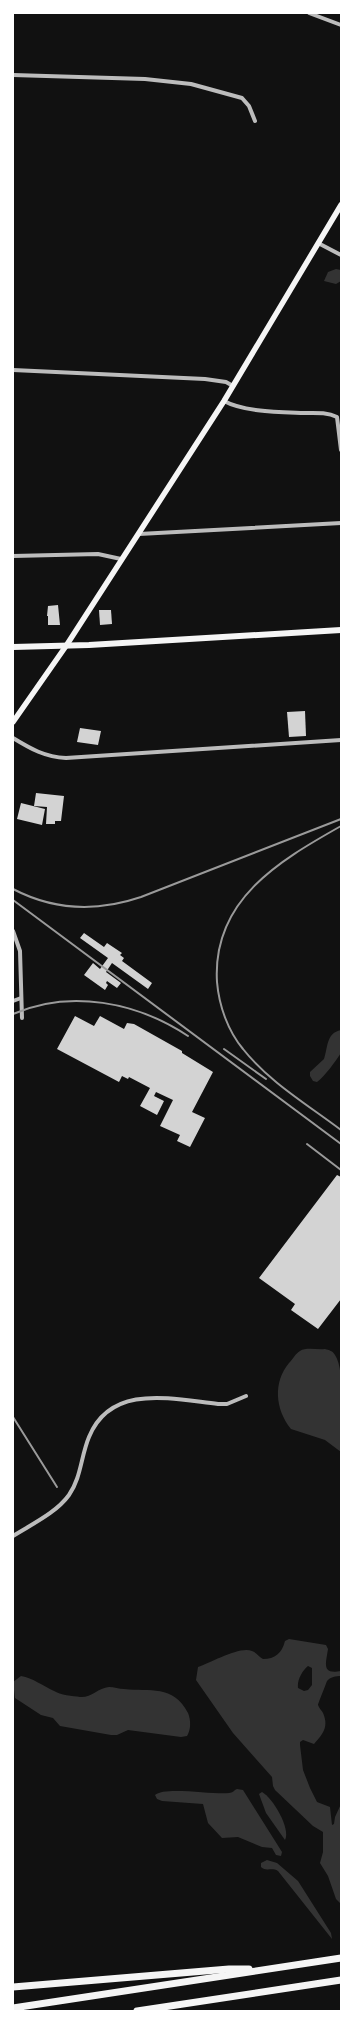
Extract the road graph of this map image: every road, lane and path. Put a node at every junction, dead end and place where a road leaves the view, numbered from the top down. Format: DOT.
graph roads {
  1 [pos="309,13"];
  2 [pos="341,25"];
  3 [pos="13,75"];
  4 [pos="256,120"];
  5 [pos="341,205"];
  6 [pos="318,244"];
  7 [pos="341,255"];
  8 [pos="13,370"];
  9 [pos="233,386"];
  10 [pos="224,400"];
  11 [pos="341,450"];
  12 [pos="341,523"];
  13 [pos="139,534"];
  14 [pos="13,556"];
  15 [pos="121,560"];
  16 [pos="341,630"];
  17 [pos="66,646"];
  18 [pos="13,647"];
  19 [pos="13,722"];
  20 [pos="13,738"];
  21 [pos="341,740"];
  22 [pos="13,931"];
  23 [pos="21,998"];
  24 [pos="13,1001"];
  25 [pos="22,1018"];
  26 [pos="246,1396"];
  27 [pos="13,1536"];
  28 [pos="341,1958"];
  29 [pos="263,1970"];
  30 [pos="341,1980"];
  31 [pos="13,1987"];
  32 [pos="13,2008"];
  33 [pos="151,2010"];
  34 [pos="137,2011"];
  1 -- 2 [label="street"];
  3 -- 4 [label="street"];
  5 -- 6 [label="main road"];
  6 -- 7 [label="street"];
  6 -- 9 [label="main road"];
  8 -- 9 [label="street"];
  9 -- 10 [label="main road"];
  10 -- 11 [label="street"];
  10 -- 13 [label="main road"];
  12 -- 13 [label="street"];
  13 -- 15 [label="main road"];
  14 -- 15 [label="street"];
  15 -- 17 [label="main road"];
  16 -- 17 [label="main road"];
  17 -- 18 [label="main road"];
  17 -- 19 [label="main road"];
  20 -- 21 [label="street"];
  22 -- 23 [label="street"];
  23 -- 24 [label="street"];
  23 -- 25 [label="street"];
  26 -- 27 [label="street"];
  28 -- 29 [label="highway"];
  29 -- 31 [label="highway"];
  29 -- 32 [label="highway"];
  30 -- 33 [label="highway"];
  33 -- 34 [label="highway"];
}
